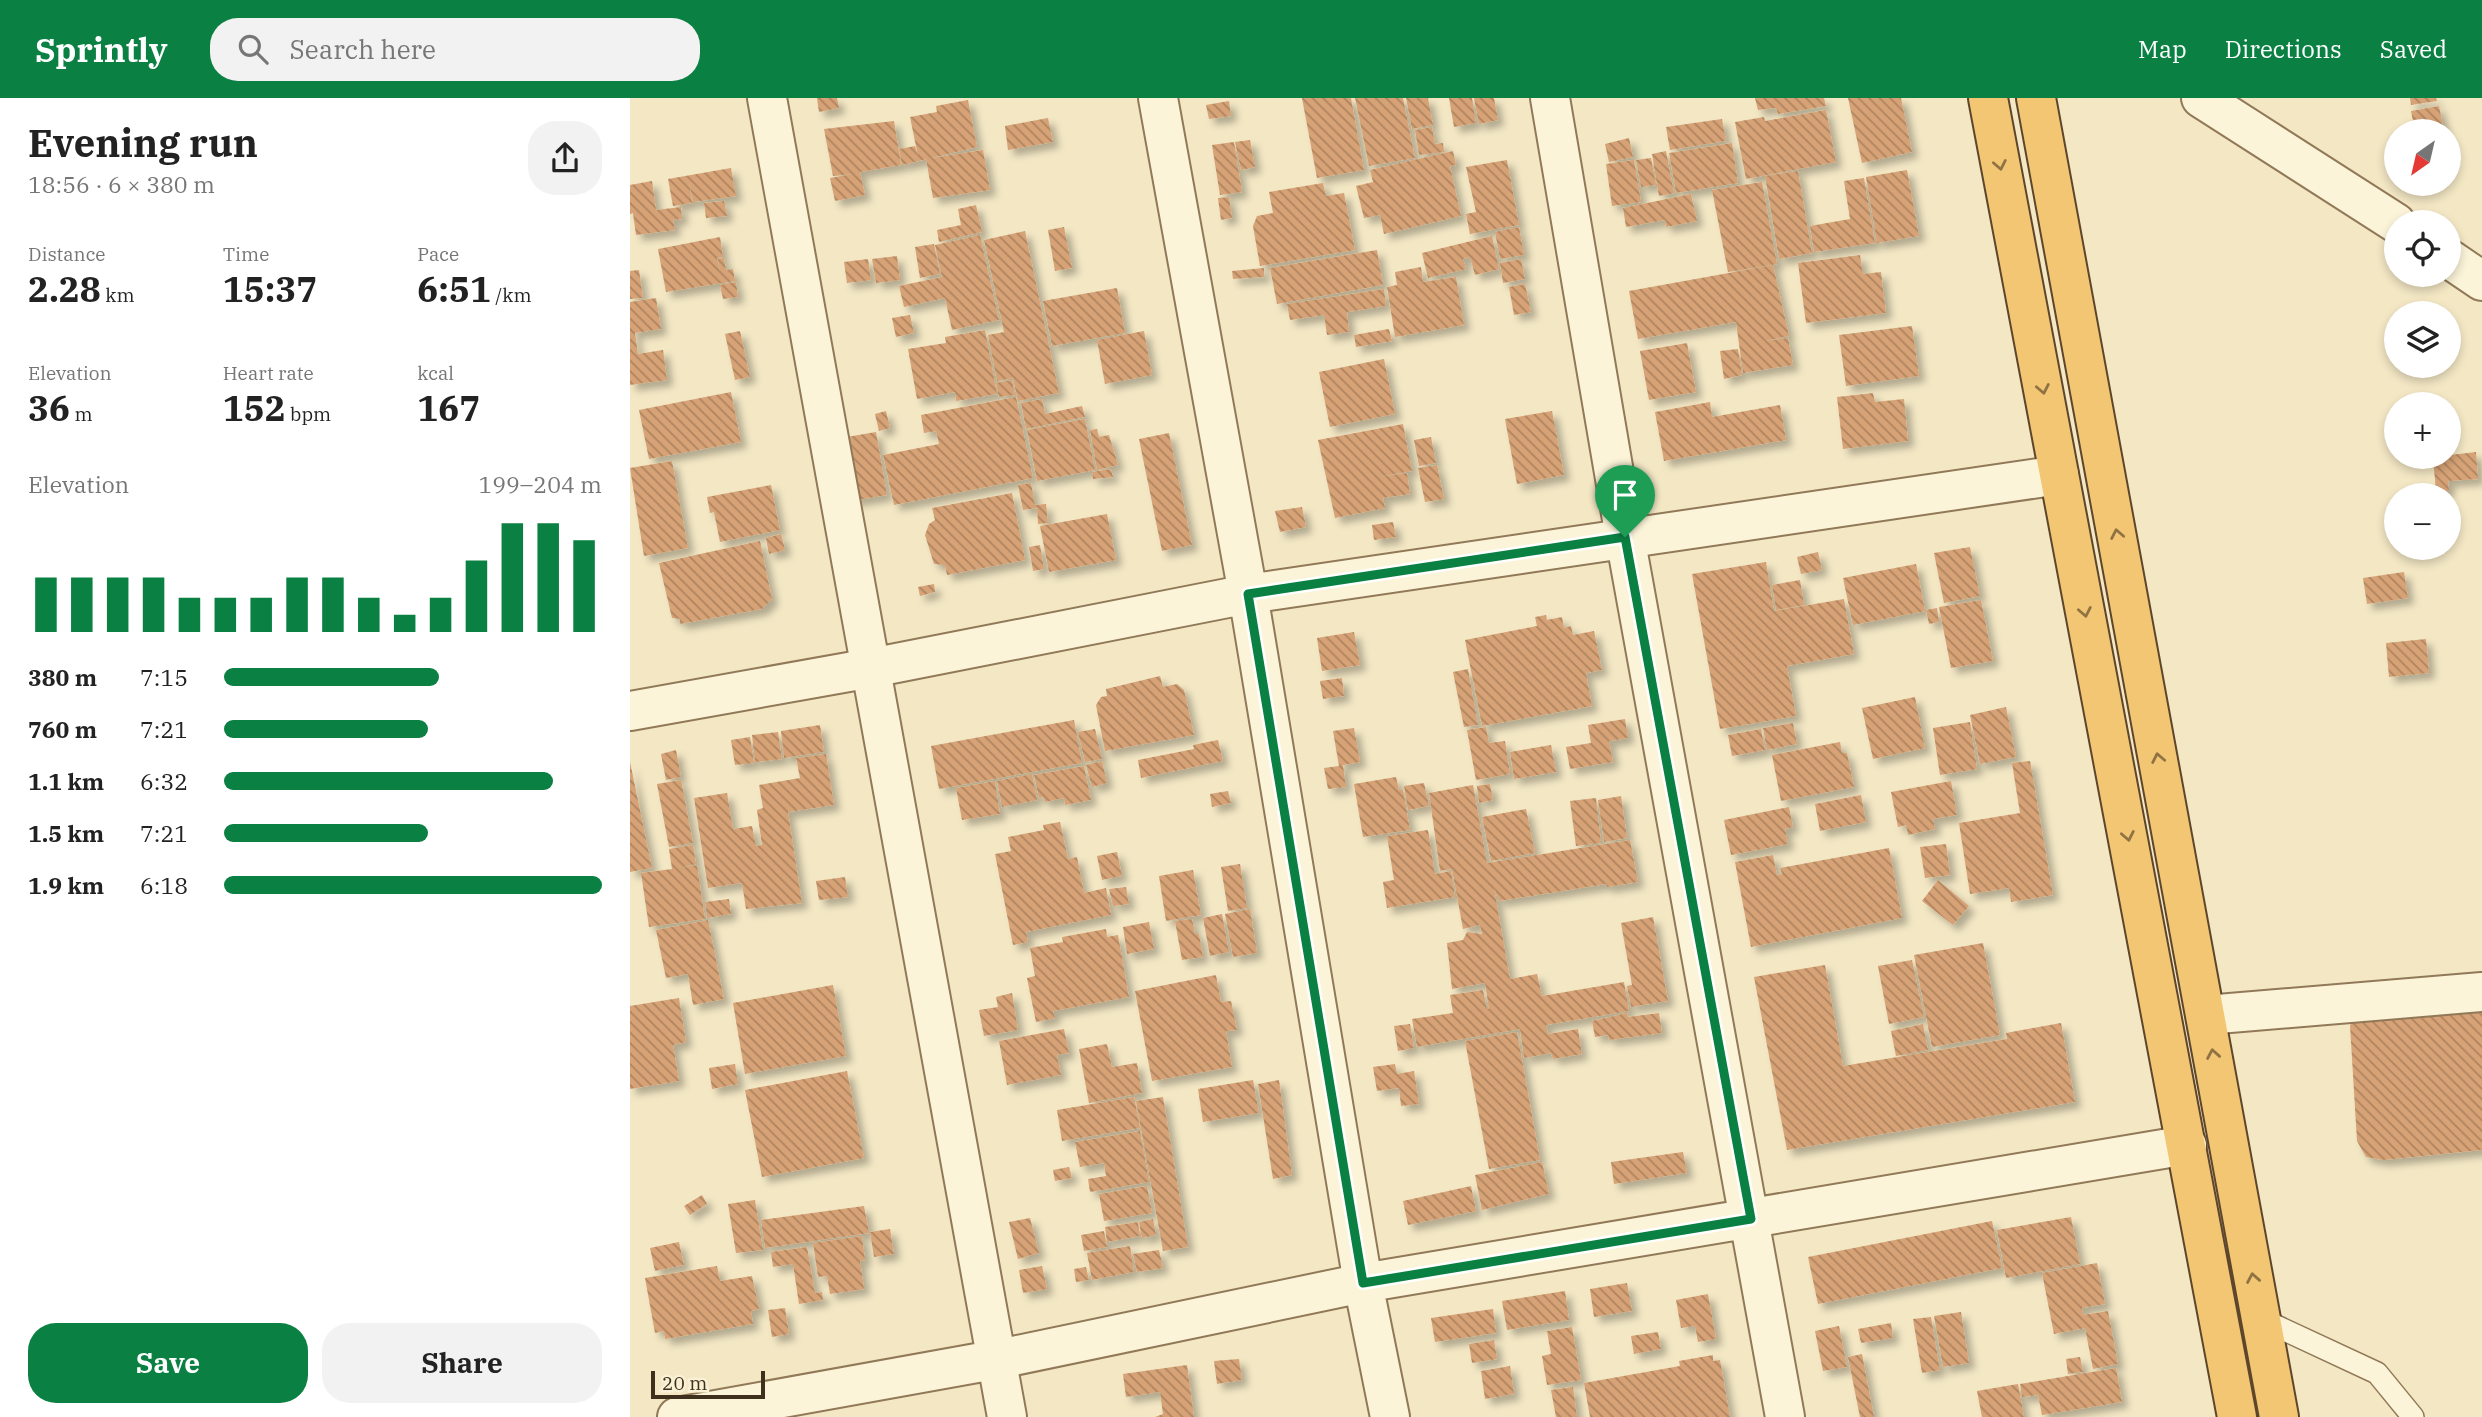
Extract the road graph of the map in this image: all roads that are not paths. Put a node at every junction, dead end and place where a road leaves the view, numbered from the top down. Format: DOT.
graph roads {
  1 [pos="767,98"];
  2 [pos="1158,98"];
  3 [pos="1550,98"];
  4 [pos="1988,98"];
  5 [pos="2036,98"];
  6 [pos="2201,98"];
  7 [pos="2384,215"];
  8 [pos="2461,267"];
  9 [pos="2482,281"];
  10 [pos="2059,475"];
  11 [pos="1625,537"];
  12 [pos="1248,594"];
  13 [pos="871,668"];
  14 [pos="630,711"];
  15 [pos="2482,992"];
  16 [pos="2206,1015"];
  17 [pos="2187,1145"];
  18 [pos="1751,1219"];
  19 [pos="1363,1283"];
  20 [pos="2261,1319"];
  21 [pos="999,1359"];
  22 [pos="677,1417"];
  23 [pos="1007,1417"];
  24 [pos="1390,1417"];
  25 [pos="1785,1417"];
  26 [pos="2237,1417"];
  27 [pos="2278,1417"];
  28 [pos="2413,1417"];
  1 -- 13 [label="street"];
  2 -- 12 [label="street"];
  3 -- 11 [label="street"];
  4 -- 10 [label="highway, one-way"];
  16 -- 5 [label="highway, one-way"];
  6 -- 7 [label="street"];
  8 -- 9 [label="street"];
  10 -- 11 [label="street"];
  10 -- 17 [label="highway, one-way"];
  11 -- 12 [label="street"];
  11 -- 18 [label="street"];
  12 -- 13 [label="street"];
  12 -- 19 [label="street"];
  13 -- 14 [label="street"];
  13 -- 21 [label="street"];
  15 -- 16 [label="street"];
  20 -- 16 [label="highway, one-way"];
  17 -- 18 [label="street"];
  17 -- 26 [label="highway"];
  18 -- 19 [label="street"];
  18 -- 25 [label="street"];
  19 -- 21 [label="street"];
  19 -- 24 [label="street"];
  20 -- 27 [label="highway"];
  20 -- 28 [label="lane"];
  21 -- 22 [label="street"];
  21 -- 23 [label="street"];
}
